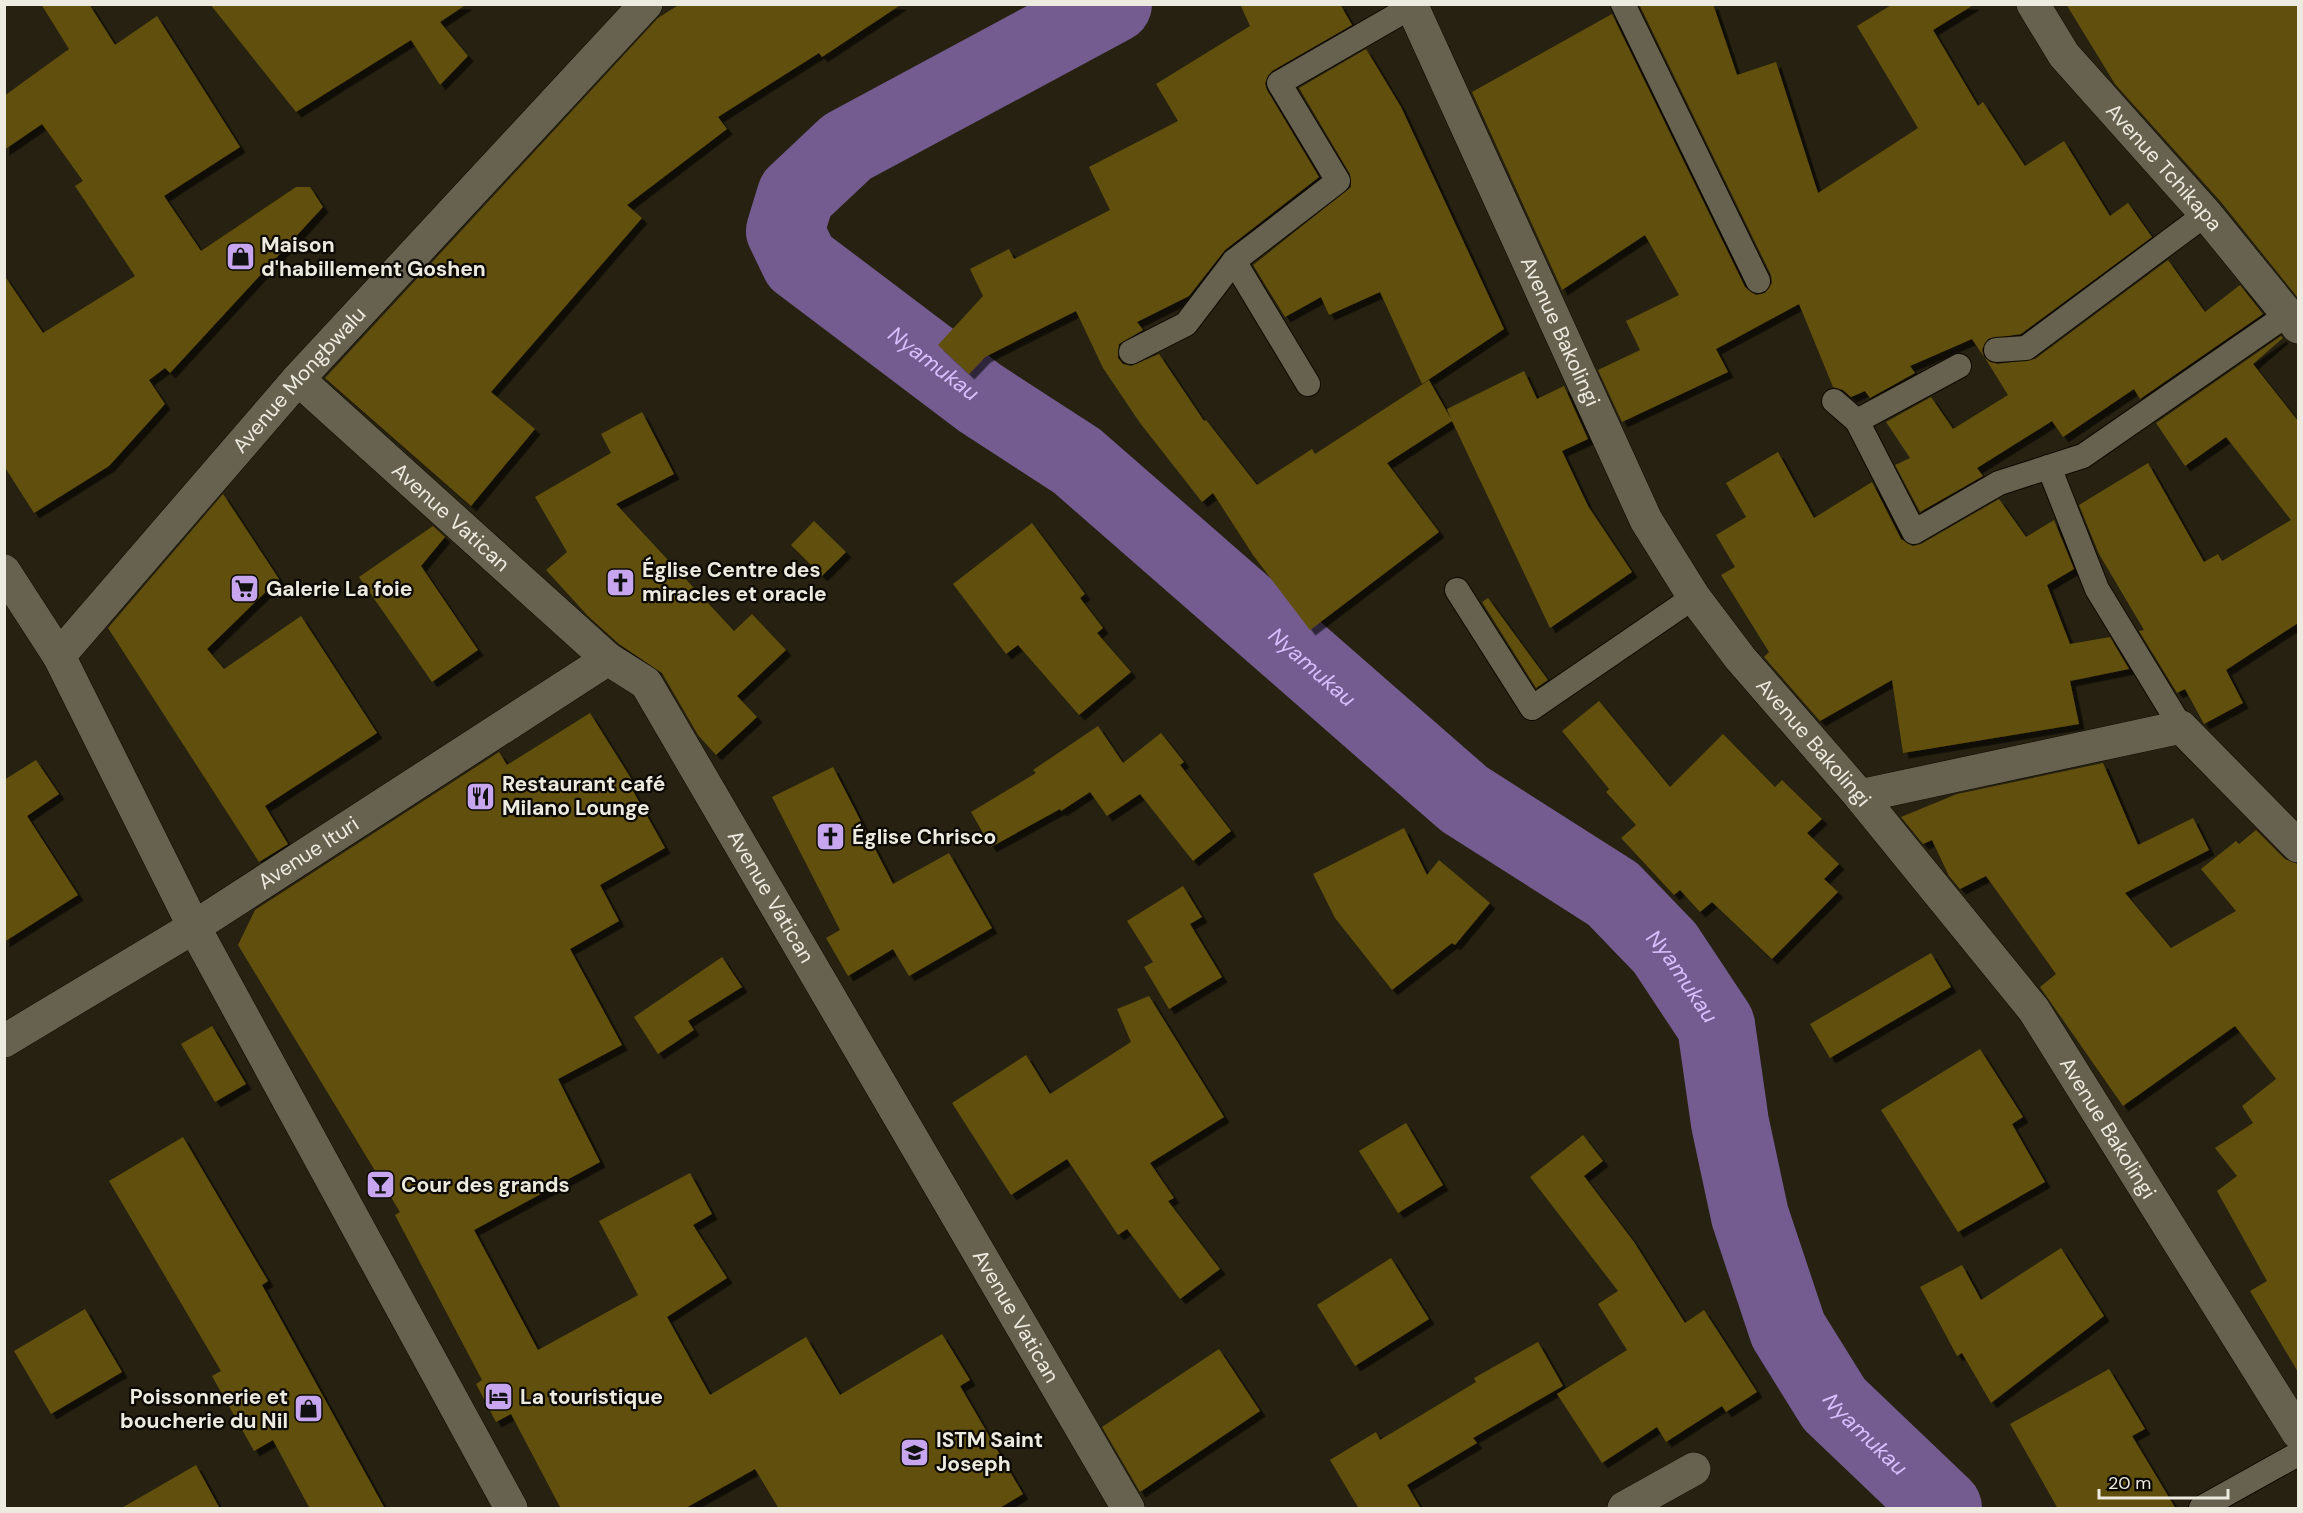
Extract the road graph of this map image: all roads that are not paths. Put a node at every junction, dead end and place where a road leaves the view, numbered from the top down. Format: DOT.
graph roads {
  1 [pos="646,4"];
  2 [pos="1623,4"];
  3 [pos="2033,4"];
  4 [pos="1411,6"];
  5 [pos="2206,214"];
  6 [pos="1234,261"];
  7 [pos="1758,281"];
  8 [pos="2293,320"];
  9 [pos="1996,350"];
  10 [pos="1131,352"];
  11 [pos="1959,366"];
  12 [pos="298,379"];
  13 [pos="1308,384"];
  14 [pos="1834,401"];
  15 [pos="1857,422"];
  16 [pos="2049,467"];
  17 [pos="4,571"];
  18 [pos="1456,590"];
  19 [pos="1694,597"];
  20 [pos="59,657"];
  21 [pos="609,659"];
  22 [pos="2181,727"];
  23 [pos="1860,796"];
  24 [pos="2298,846"];
  25 [pos="194,927"];
  26 [pos="4,1041"];
  27 [pos="2298,1433"];
  28 [pos="2298,1454"];
  29 [pos="1694,1469"];
  30 [pos="511,1509"];
  31 [pos="1128,1509"];
  32 [pos="1624,1509"];
  33 [pos="2201,1509"];
  1 -- 12 [label="street, Avenue Mongbwalu"];
  2 -- 7 [label="lane"];
  3 -- 5 [label="street, Avenue Tchikapa"];
  4 -- 6 [label="lane"];
  4 -- 19 [label="street, Avenue Bakolingi"];
  5 -- 8 [label="street, Avenue Tchikapa"];
  5 -- 9 [label="lane"];
  6 -- 10 [label="lane"];
  6 -- 13 [label="lane"];
  8 -- 16 [label="lane"];
  11 -- 15 [label="lane"];
  12 -- 20 [label="street, Avenue Mongbwalu"];
  12 -- 21 [label="street, Avenue Vatican"];
  14 -- 15 [label="lane"];
  15 -- 16 [label="lane"];
  16 -- 22 [label="lane"];
  17 -- 20 [label="street"];
  18 -- 19 [label="lane"];
  19 -- 23 [label="street, Avenue Bakolingi"];
  20 -- 25 [label="street"];
  21 -- 25 [label="street, Avenue Ituri"];
  21 -- 31 [label="street, Avenue Vatican"];
  22 -- 23 [label="street"];
  22 -- 24 [label="street"];
  23 -- 27 [label="street, Avenue Bakolingi"];
  25 -- 26 [label="street, Avenue Ituri"];
  25 -- 30 [label="street"];
  28 -- 33 [label="lane"];
  29 -- 32 [label="street"];
}
